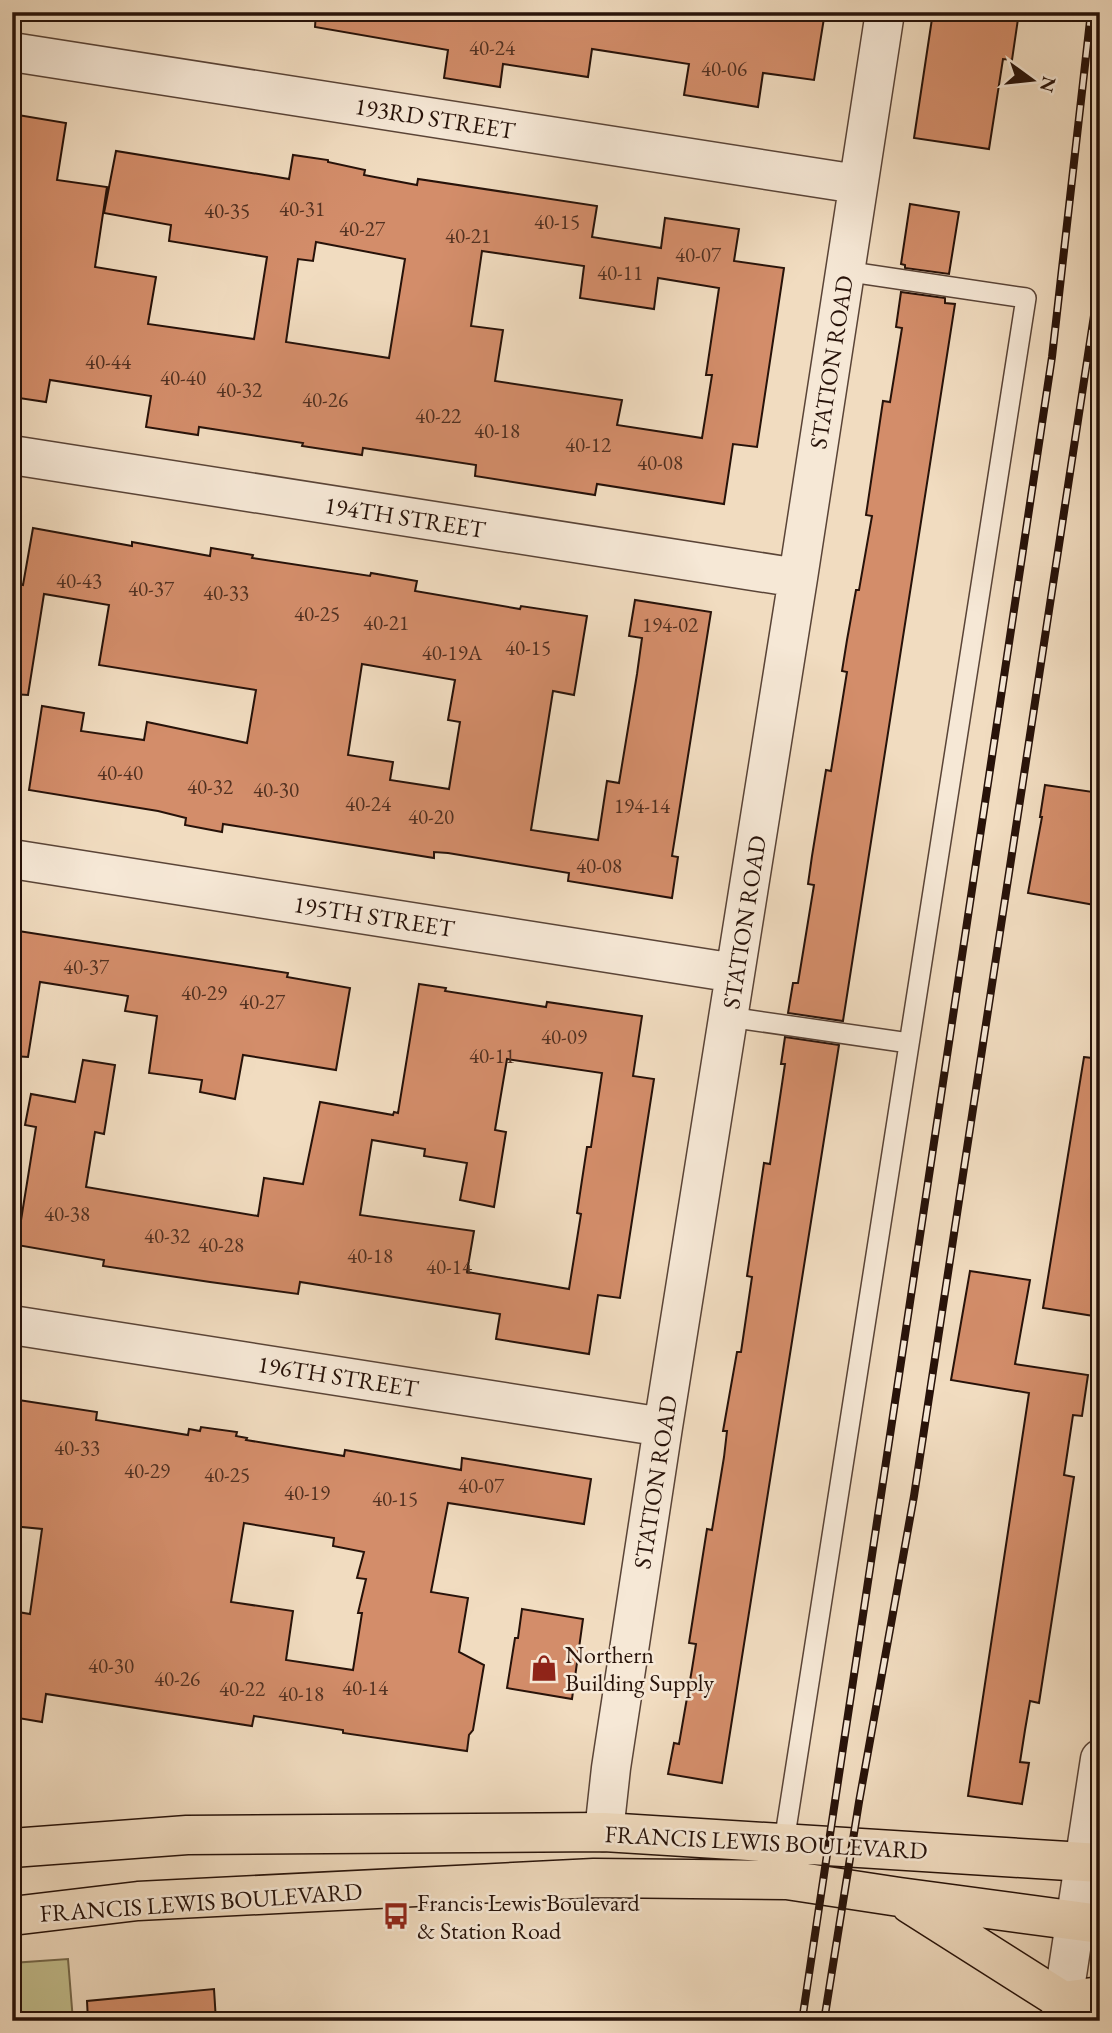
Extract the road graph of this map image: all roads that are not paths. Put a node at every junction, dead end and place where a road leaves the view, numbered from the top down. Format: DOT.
graph roads {
  1 [pos="885,12"];
  2 [pos="12,52"];
  3 [pos="857,184"];
  4 [pos="844,271"];
  5 [pos="12,456"];
  6 [pos="798,578"];
  7 [pos="12,859"];
  8 [pos="735,973"];
  9 [pos="729,1017"];
  10 [pos="909,1043"];
  11 [pos="12,1325"];
  12 [pos="663,1427"];
  13 [pos="1100,1759"];
  14 [pos="604,1832"];
  15 [pos="784,1842"];
  16 [pos="12,1848"];
  17 [pos="1092,1863"];
  18 [pos="899,1897"];
  19 [pos="12,1916"];
  20 [pos="1088,1922"];
  21 [pos="1074,2006"];
  1 -- 3 [label="street, STATION ROAD"];
  2 -- 3 [label="street, 193RD STREET"];
  3 -- 4 [label="street, STATION ROAD"];
  4 -- 6 [label="street, STATION ROAD"];
  4 -- 10 [label="lane"];
  5 -- 6 [label="street, 194TH STREET"];
  6 -- 8 [label="street, STATION ROAD"];
  7 -- 8 [label="street, 195TH STREET"];
  8 -- 9 [label="street, STATION ROAD"];
  9 -- 10 [label="lane"];
  9 -- 12 [label="street, STATION ROAD"];
  10 -- 15 [label="lane"];
  11 -- 12 [label="street, 196TH STREET"];
  12 -- 14 [label="street, STATION ROAD"];
  13 -- 17 [label="street"];
  14 -- 15 [label="main road, FRANCIS LEWIS BOULEVARD"];
  14 -- 16 [label="main road, FRANCIS LEWIS BOULEVARD"];
  15 -- 17 [label="main road, FRANCIS LEWIS BOULEVARD"];
  17 -- 20 [label="street"];
  18 -- 19 [label="main road, FRANCIS LEWIS BOULEVARD"];
  18 -- 20 [label="main road, FRANCIS LEWIS BOULEVARD"];
  18 -- 21 [label="main road"];
  20 -- 21 [label="street"];
}
